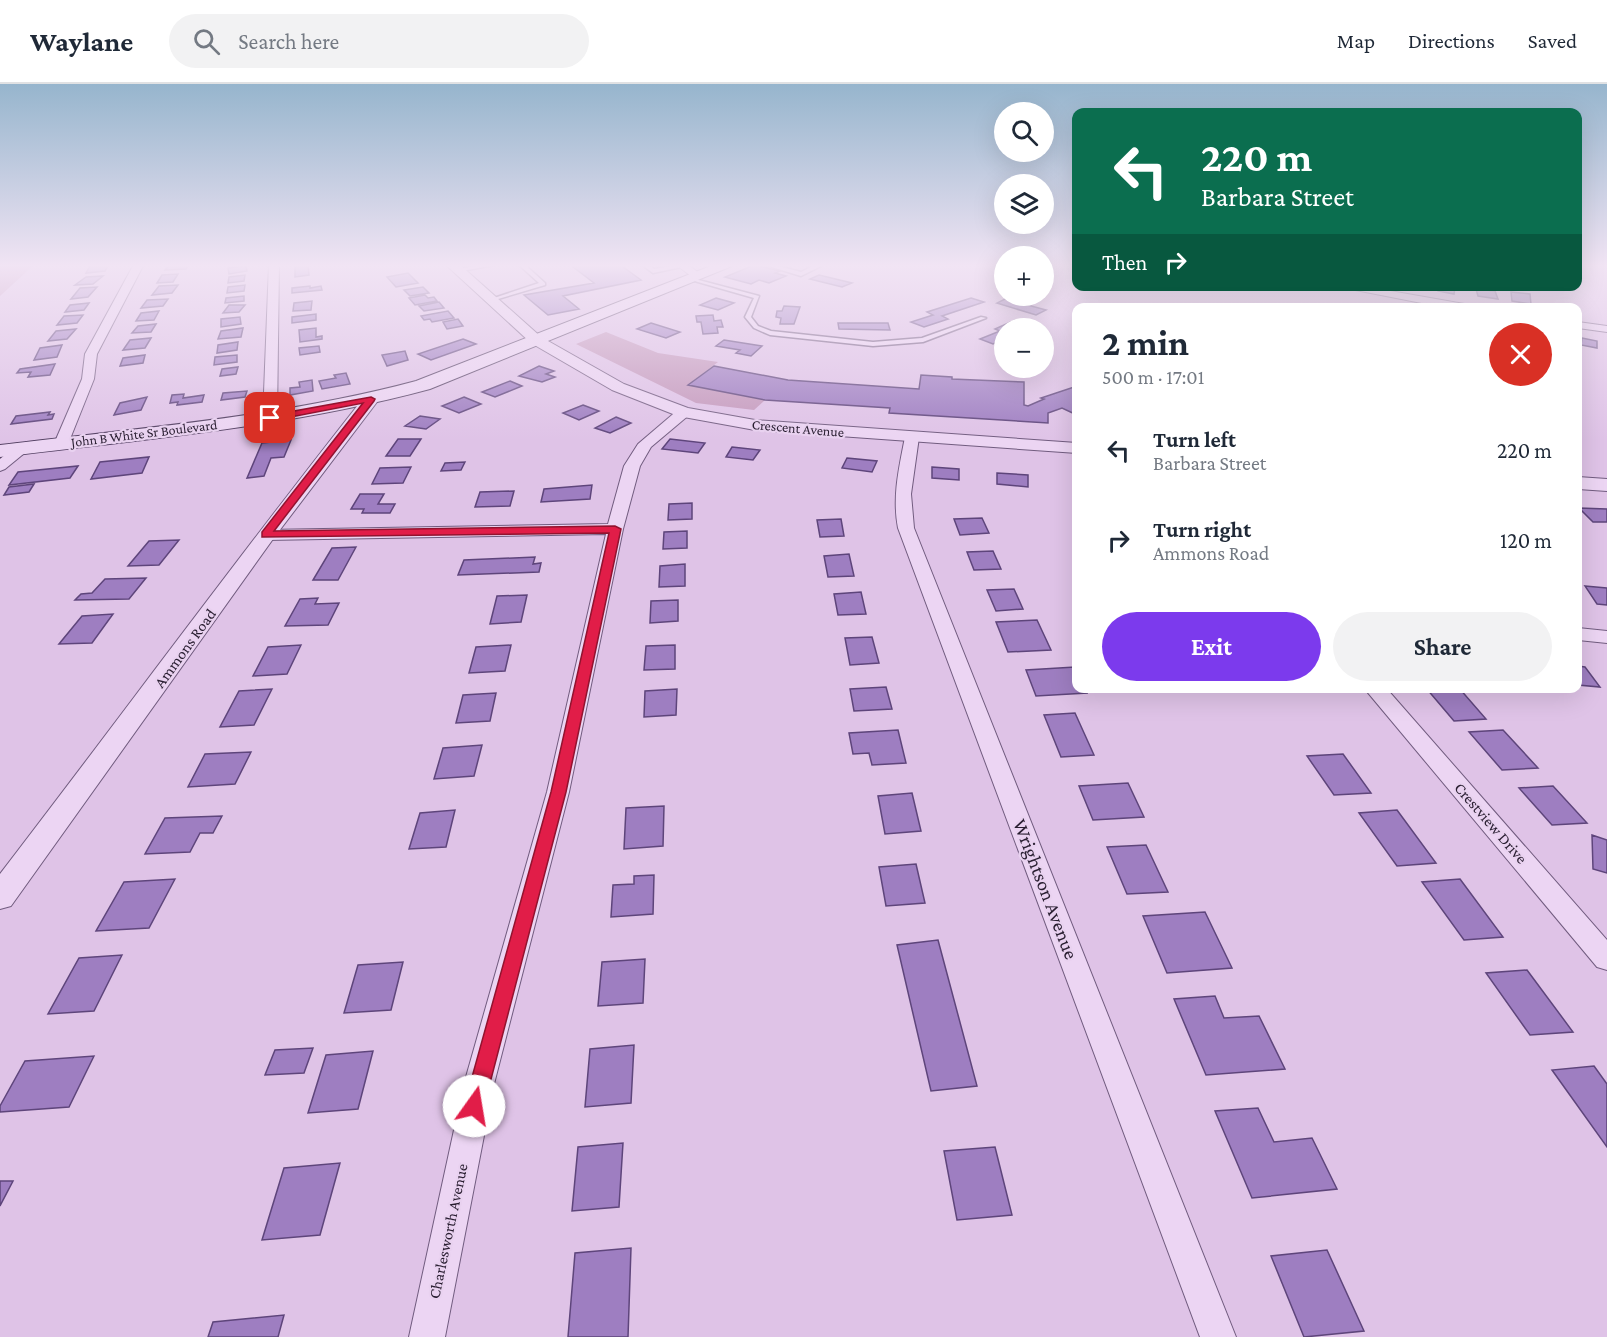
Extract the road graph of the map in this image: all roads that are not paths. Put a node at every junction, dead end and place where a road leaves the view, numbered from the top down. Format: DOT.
graph roads {
  1 [pos="108,322"];
  2 [pos="272,322"];
  3 [pos="515,322"];
  4 [pos="575,322"];
  5 [pos="752,322"];
  6 [pos="971,322"];
  7 [pos="1582,326"];
  8 [pos="1607,330"];
  9 [pos="536,340"];
  10 [pos="371,399"];
  11 [pos="684,412"];
  12 [pos="270,418"];
  13 [pos="912,437"];
  14 [pos="61,444"];
  15 [pos="22,448"];
  16 [pos="1072,448"];
  17 [pos="0,451"];
  18 [pos="0,466"];
  19 [pos="1582,483"];
  20 [pos="1607,485"];
  21 [pos="615,529"];
  22 [pos="266,535"];
  23 [pos="1582,634"];
  24 [pos="1607,637"];
  25 [pos="1379,693"];
  26 [pos="0,897"];
  27 [pos="1598,936"];
  28 [pos="1607,958"];
  29 [pos="427,1337"];
  30 [pos="1218,1337"];
  1 -- 14 [label="street"];
  2 -- 12 [label="street"];
  3 -- 9 [label="street, Crescent Avenue"];
  4 -- 9 [label="main road, John B White Sr Boulevard"];
  5 -- 6 [label="lane"];
  7 -- 8 [label="street"];
  9 -- 10 [label="main road, John B White Sr Boulevard"];
  9 -- 11 [label="street, Crescent Avenue"];
  10 -- 12 [label="main road, John B White Sr Boulevard"];
  10 -- 22 [label="street, Ammons Road"];
  11 -- 13 [label="street, Crescent Avenue"];
  11 -- 21 [label="street, Charlesworth Avenue"];
  12 -- 14 [label="main road, John B White Sr Boulevard"];
  13 -- 16 [label="street, Crescent Avenue"];
  13 -- 30 [label="street, Wrightson Avenue"];
  14 -- 15 [label="main road, John B White Sr Boulevard"];
  15 -- 17 [label="main road, John B White Sr Boulevard"];
  15 -- 18 [label="street"];
  19 -- 20 [label="street"];
  21 -- 22 [label="street"];
  21 -- 29 [label="street, Charlesworth Avenue"];
  22 -- 26 [label="street, Ammons Road"];
  23 -- 24 [label="street"];
  25 -- 27 [label="street, Crestview Drive"];
  27 -- 28 [label="street, Crestview Drive"];
}
